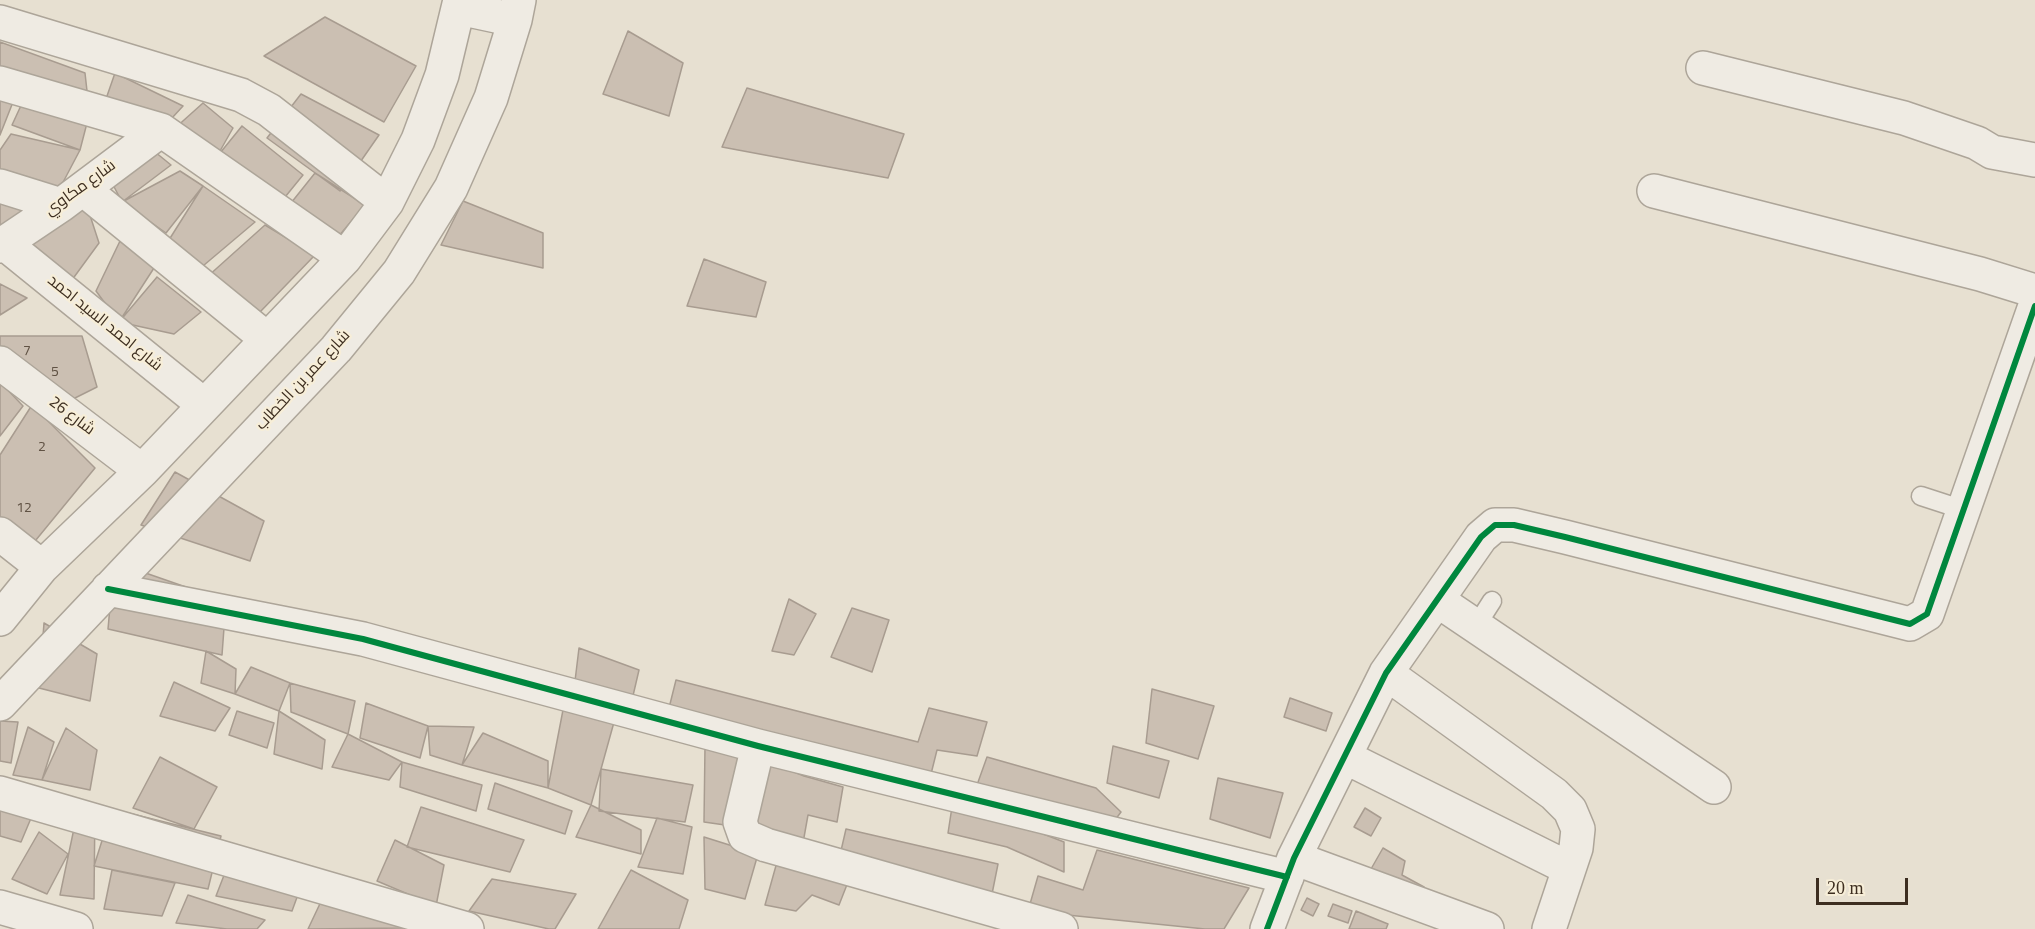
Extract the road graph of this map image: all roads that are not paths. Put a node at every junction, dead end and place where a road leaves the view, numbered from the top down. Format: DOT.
graph roads {
  1 [pos="460,4"];
  2 [pos="517,10"];
  3 [pos="0,22"];
  4 [pos="1703,68"];
  5 [pos="0,83"];
  6 [pos="161,130"];
  7 [pos="2035,160"];
  8 [pos="0,186"];
  9 [pos="1654,191"];
  10 [pos="72,197"];
  11 [pos="387,202"];
  12 [pos="2,244"];
  13 [pos="345,258"];
  14 [pos="2035,291"];
  15 [pos="2035,306"];
  16 [pos="267,339"];
  17 [pos="0,363"];
  18 [pos="204,405"];
  19 [pos="142,471"];
  20 [pos="1921,496"];
  21 [pos="1964,510"];
  22 [pos="0,534"];
  23 [pos="42,567"];
  24 [pos="108,589"];
  25 [pos="1437,600"];
  26 [pos="0,619"];
  27 [pos="1386,673"];
  28 [pos="0,704"];
  29 [pos="758,746"];
  30 [pos="1345,757"];
  31 [pos="1714,787"];
  32 [pos="0,793"];
  33 [pos="1291,868"];
  34 [pos="1568,868"];
  35 [pos="0,907"];
  36 [pos="76,929"];
  37 [pos="467,929"];
  38 [pos="1061,929"];
  39 [pos="1267,929"];
  40 [pos="1487,929"];
  41 [pos="1549,929"];
  1 -- 2 [label="street"];
  1 -- 11 [label="street"];
  2 -- 24 [label="street, شارع عمر بن الخطاب"];
  3 -- 11 [label="street"];
  4 -- 7 [label="street"];
  5 -- 6 [label="street"];
  6 -- 10 [label="street, شارع مكاوي"];
  6 -- 13 [label="street"];
  8 -- 10 [label="street"];
  9 -- 14 [label="street"];
  10 -- 12 [label="street, شارع مكاوي"];
  10 -- 16 [label="street"];
  11 -- 13 [label="street"];
  12 -- 18 [label="street, شارع احمد السيد احمد"];
  13 -- 16 [label="street"];
  15 -- 21 [label="street"];
  16 -- 18 [label="street"];
  17 -- 19 [label="street, شارع 26"];
  18 -- 19 [label="street"];
  19 -- 23 [label="street"];
  20 -- 21 [label="lane"];
  21 -- 25 [label="street"];
  22 -- 23 [label="street"];
  23 -- 26 [label="street"];
  24 -- 28 [label="street, شارع عمر بن الخطاب"];
  24 -- 29 [label="street"];
  25 -- 27 [label="street"];
  25 -- 31 [label="street"];
  27 -- 30 [label="street"];
  27 -- 34 [label="street"];
  29 -- 33 [label="street"];
  29 -- 38 [label="street"];
  30 -- 33 [label="street"];
  30 -- 34 [label="street"];
  32 -- 37 [label="street"];
  33 -- 39 [label="street"];
  33 -- 40 [label="street"];
  34 -- 41 [label="street"];
  35 -- 36 [label="street"];
}
